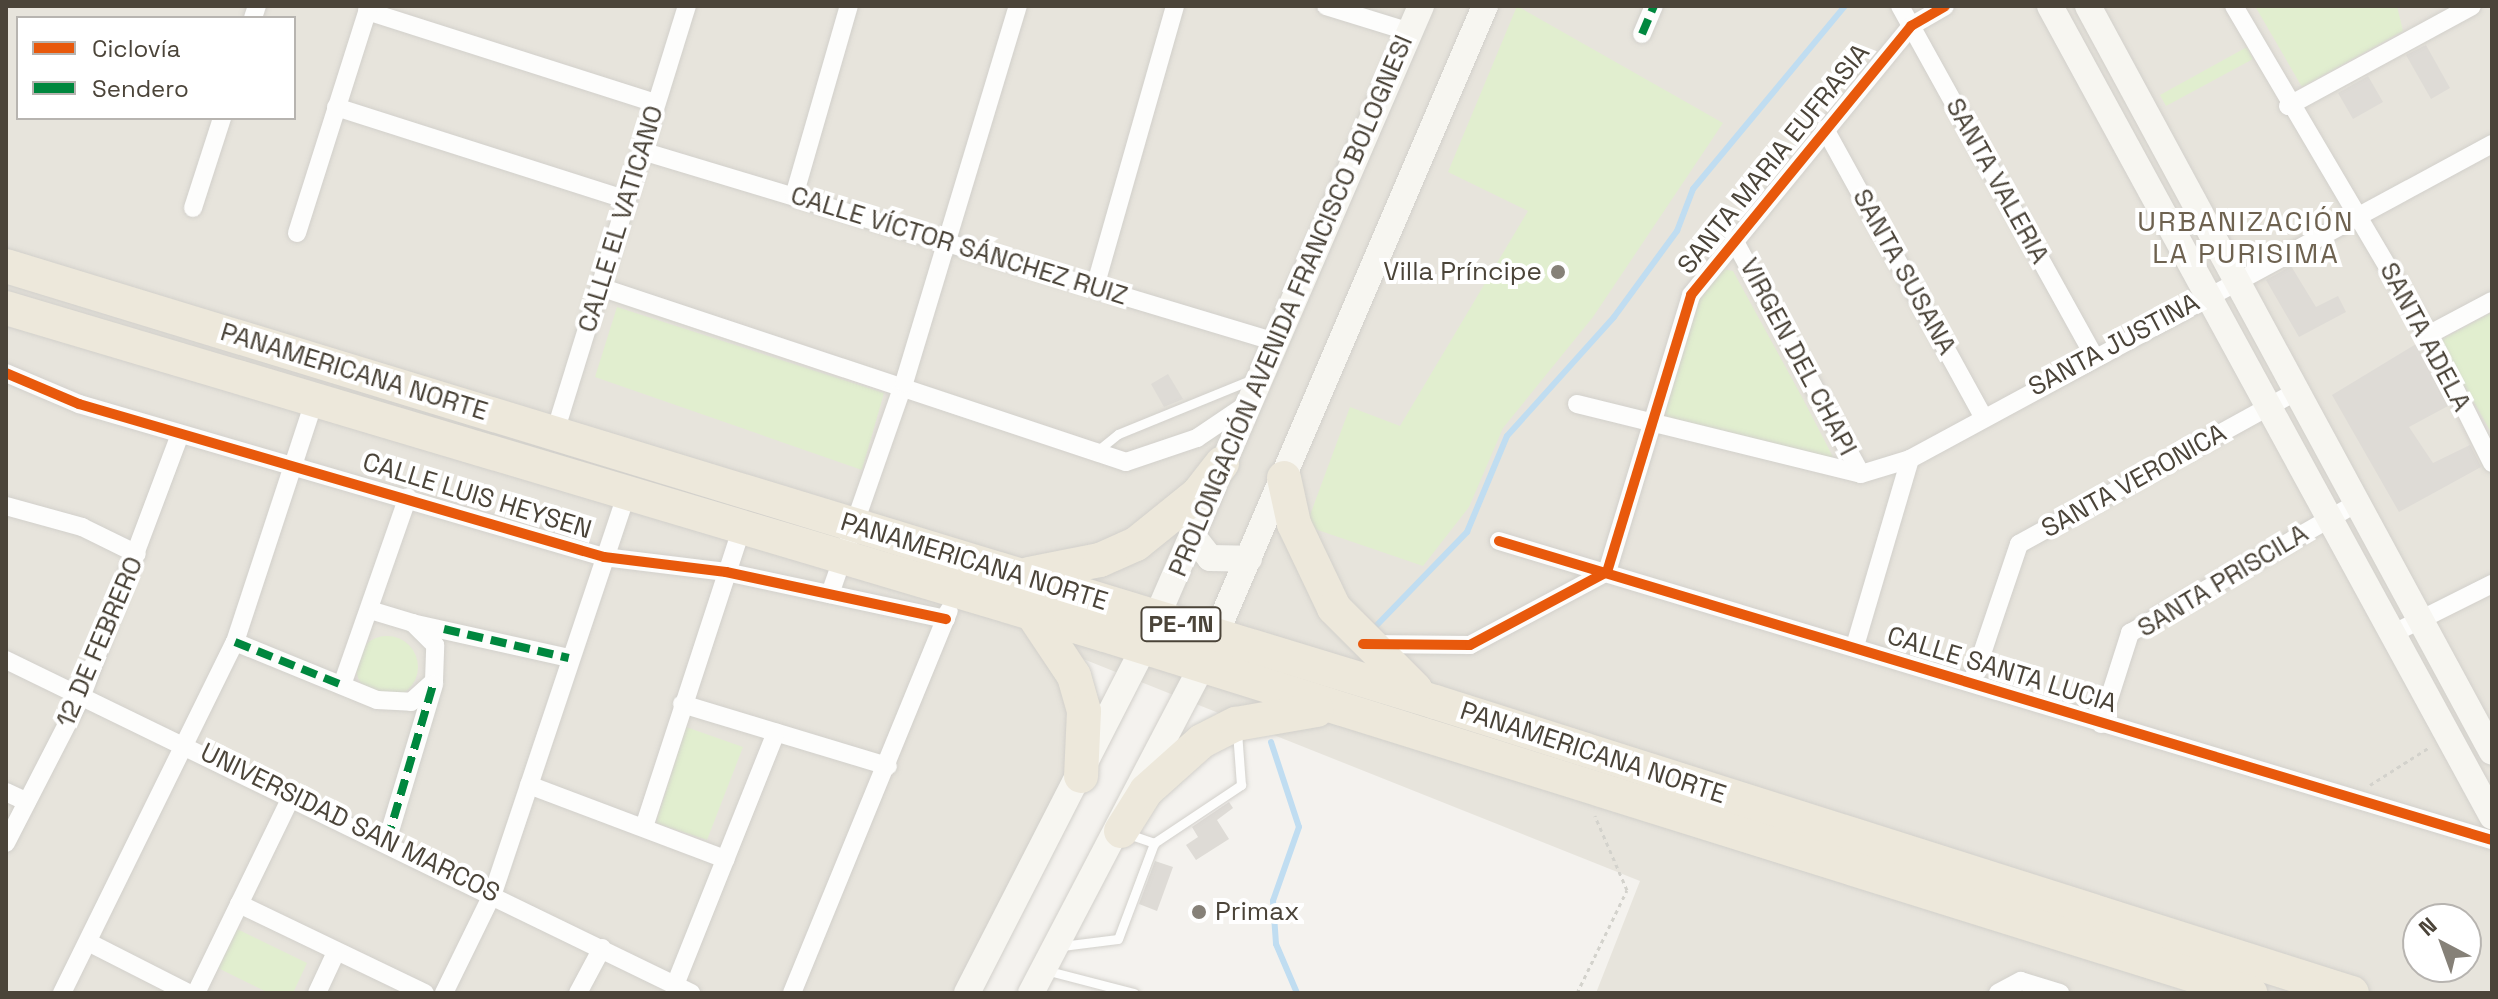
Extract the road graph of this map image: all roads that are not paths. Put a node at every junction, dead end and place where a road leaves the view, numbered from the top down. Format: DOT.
graph roads {
  1 [pos="687,6"];
  2 [pos="849,6"];
  3 [pos="1018,6"];
  4 [pos="1175,6"];
  5 [pos="1326,6"];
  6 [pos="1421,6"];
  7 [pos="1485,6"];
  8 [pos="1654,6"];
  9 [pos="1900,6"];
  10 [pos="1945,6"];
  11 [pos="2050,6"];
  12 [pos="2088,6"];
  13 [pos="2234,6"];
  14 [pos="2472,6"];
  15 [pos="368,8"];
  16 [pos="1911,26"];
  17 [pos="1410,32"];
  18 [pos="1642,34"];
  19 [pos="656,103"];
  20 [pos="2288,106"];
  21 [pos="336,107"];
  22 [pos="221,120"];
  23 [pos="1825,129"];
  24 [pos="2492,144"];
  25 [pos="642,151"];
  26 [pos="794,196"];
  27 [pos="627,200"];
  28 [pos="193,208"];
  29 [pos="2359,216"];
  30 [pos="297,233"];
  31 [pos="1734,240"];
  32 [pos="948,241"];
  33 [pos="6,266"];
  34 [pos="2234,281"];
  35 [pos="600,287"];
  36 [pos="1095,287"];
  37 [pos="2207,296"];
  38 [pos="2492,301"];
  39 [pos="6,308"];
  40 [pos="2428,335"];
  41 [pos="1276,342"];
  42 [pos="2094,356"];
  43 [pos="6,373"];
  44 [pos="1260,377"];
  45 [pos="904,383"];
  46 [pos="2294,393"];
  47 [pos="315,399"];
  48 [pos="1249,403"];
  49 [pos="1577,404"];
  50 [pos="2267,407"];
  51 [pos="1983,416"];
  52 [pos="1655,424"];
  53 [pos="555,432"];
  54 [pos="180,434"];
  55 [pos="2487,441"];
  56 [pos="1096,452"];
  57 [pos="1910,459"];
  58 [pos="1222,463"];
  59 [pos="2492,463"];
  60 [pos="290,465"];
  61 [pos="1861,474"];
  62 [pos="1284,478"];
  63 [pos="627,493"];
  64 [pos="408,497"];
  65 [pos="2355,504"];
  66 [pos="6,506"];
  67 [pos="2328,519"];
  68 [pos="858,525"];
  69 [pos="742,528"];
  70 [pos="1192,535"];
  71 [pos="1499,541"];
  72 [pos="137,554"];
  73 [pos="604,557"];
  74 [pos="844,558"];
  75 [pos="1249,559"];
  76 [pos="726,572"];
  77 [pos="1607,572"];
  78 [pos="1022,575"];
  79 [pos="2492,584"];
  80 [pos="830,594"];
  81 [pos="952,606"];
  82 [pos="370,610"];
  83 [pos="1034,616"];
  84 [pos="1156,617"];
  85 [pos="2419,620"];
  86 [pos="413,623"];
  87 [pos="2392,634"];
  88 [pos="235,642"];
  89 [pos="1363,644"];
  90 [pos="1855,646"];
  91 [pos="1143,649"];
  92 [pos="1209,651"];
  93 [pos="569,658"];
  94 [pos="6,660"];
  95 [pos="434,681"];
  96 [pos="1972,683"];
  97 [pos="342,685"];
  98 [pos="82,695"];
  99 [pos="1435,702"];
  100 [pos="682,704"];
  101 [pos="1344,709"];
  102 [pos="1236,724"];
  103 [pos="2101,724"];
  104 [pos="776,732"];
  105 [pos="2489,739"];
  106 [pos="2452,742"];
  107 [pos="189,745"];
  108 [pos="888,766"];
  109 [pos="1081,776"];
  110 [pos="529,785"];
  111 [pos="6,792"];
  112 [pos="292,795"];
  113 [pos="27,802"];
  114 [pos="2492,816"];
  115 [pos="644,827"];
  116 [pos="1121,831"];
  117 [pos="2492,840"];
  118 [pos="387,841"];
  119 [pos="6,843"];
  120 [pos="1154,843"];
  121 [pos="725,859"];
  122 [pos="493,893"];
  123 [pos="239,904"];
  124 [pos="88,942"];
  125 [pos="602,948"];
  126 [pos="336,952"];
  127 [pos="1043,970"];
  128 [pos="2212,975"];
  129 [pos="1104,988"];
  130 [pos="2004,988"];
  131 [pos="683,989"];
  132 [pos="62,993"];
  133 [pos="188,993"];
  134 [pos="196,993"];
  135 [pos="317,993"];
  136 [pos="425,993"];
  137 [pos="444,993"];
  138 [pos="578,993"];
  139 [pos="792,993"];
  140 [pos="967,993"];
  141 [pos="1134,993"];
  142 [pos="2060,993"];
  143 [pos="2250,993"];
  144 [pos="2352,993"];
  1 -- 19 [label="street, CALLE EL VATICANO"];
  2 -- 26 [label="street"];
  3 -- 32 [label="street"];
  4 -- 36 [label="street"];
  5 -- 17 [label="street"];
  6 -- 17 [label="main road, PROLONGACIÓN AVENIDA FRANCISCO BOLOGNESI"];
  7 -- 62 [label="main road"];
  8 -- 18 [label="street"];
  9 -- 16 [label="street, SANTA VALERIA"];
  10 -- 16 [label="street, SANTA MARIA EUFRASIA"];
  11 -- 37 [label="main road"];
  12 -- 34 [label="main road"];
  13 -- 20 [label="street, SANTA ADELA"];
  14 -- 20 [label="street"];
  15 -- 19 [label="street"];
  15 -- 21 [label="street"];
  16 -- 23 [label="street, SANTA MARIA EUFRASIA"];
  16 -- 42 [label="street, SANTA VALERIA"];
  17 -- 41 [label="main road, PROLONGACIÓN AVENIDA FRANCISCO BOLOGNESI"];
  19 -- 25 [label="street, CALLE EL VATICANO"];
  20 -- 29 [label="street, SANTA ADELA"];
  21 -- 27 [label="street"];
  21 -- 30 [label="street"];
  22 -- 28 [label="street"];
  23 -- 31 [label="street, SANTA MARIA EUFRASIA"];
  23 -- 51 [label="street, SANTA SUSANA"];
  24 -- 29 [label="street, SANTA JUSTINA"];
  25 -- 26 [label="street, CALLE VÍCTOR SÁNCHEZ RUIZ"];
  25 -- 27 [label="street, CALLE EL VATICANO"];
  26 -- 32 [label="street, CALLE VÍCTOR SÁNCHEZ RUIZ"];
  27 -- 35 [label="street, CALLE EL VATICANO"];
  29 -- 34 [label="street, SANTA JUSTINA"];
  29 -- 40 [label="street, SANTA ADELA"];
  31 -- 52 [label="street, SANTA MARIA EUFRASIA"];
  31 -- 61 [label="street, VIRGEN DEL CHAPI"];
  32 -- 36 [label="street, CALLE VÍCTOR SÁNCHEZ RUIZ"];
  32 -- 45 [label="street"];
  33 -- 53 [label="highway, PANAMERICANA NORTE / PE-1N"];
  34 -- 37 [label="street, SANTA JUSTINA"];
  34 -- 46 [label="main road"];
  35 -- 45 [label="street"];
  35 -- 53 [label="street, CALLE EL VATICANO"];
  36 -- 41 [label="street, CALLE VÍCTOR SÁNCHEZ RUIZ"];
  37 -- 42 [label="street, SANTA JUSTINA"];
  37 -- 50 [label="main road"];
  38 -- 40 [label="street"];
  39 -- 47 [label="highway, PANAMERICANA NORTE / PE-1N"];
  40 -- 55 [label="street, SANTA ADELA"];
  41 -- 44 [label="main road, PROLONGACIÓN AVENIDA FRANCISCO BOLOGNESI"];
  42 -- 51 [label="street, SANTA JUSTINA"];
  43 -- 54 [label="street, CALLE LUIS HEYSEN"];
  44 -- 48 [label="main road, PROLONGACIÓN AVENIDA FRANCISCO BOLOGNESI"];
  44 -- 56 [label="lane"];
  45 -- 56 [label="street"];
  45 -- 68 [label="street"];
  46 -- 50 [label="street, SANTA VERONICA"];
  46 -- 65 [label="main road"];
  47 -- 60 [label="street"];
  47 -- 63 [label="highway, PANAMERICANA NORTE / PE-1N"];
  48 -- 56 [label="street"];
  48 -- 58 [label="main road, PROLONGACIÓN AVENIDA FRANCISCO BOLOGNESI"];
  49 -- 52 [label="street"];
  50 -- 67 [label="main road"];
  50 -- 96 [label="street, SANTA VERONICA"];
  51 -- 57 [label="street, SANTA JUSTINA"];
  52 -- 61 [label="street"];
  52 -- 77 [label="street, SANTA MARIA EUFRASIA"];
  53 -- 68 [label="highway, PANAMERICANA NORTE / PE-1N"];
  54 -- 60 [label="street, CALLE LUIS HEYSEN"];
  54 -- 72 [label="street, 12 DE FEBRERO"];
  55 -- 59 [label="street, SANTA ADELA"];
  57 -- 61 [label="street, SANTA JUSTINA"];
  57 -- 90 [label="street"];
  58 -- 70 [label="main road, PROLONGACIÓN AVENIDA FRANCISCO BOLOGNESI"];
  58 -- 78 [label="highway"];
  60 -- 64 [label="street, CALLE LUIS HEYSEN"];
  60 -- 88 [label="street"];
  62 -- 75 [label="main road"];
  62 -- 89 [label="highway"];
  63 -- 69 [label="highway, PANAMERICANA NORTE / PE-1N"];
  63 -- 73 [label="street"];
  64 -- 73 [label="street, CALLE LUIS HEYSEN"];
  64 -- 82 [label="street"];
  65 -- 67 [label="street, SANTA PRISCILA"];
  65 -- 85 [label="main road"];
  66 -- 72 [label="street"];
  67 -- 87 [label="main road"];
  67 -- 103 [label="street, SANTA PRISCILA"];
  68 -- 74 [label="street"];
  68 -- 78 [label="highway, PANAMERICANA NORTE / PE-1N"];
  69 -- 74 [label="highway, PANAMERICANA NORTE / PE-1N"];
  69 -- 76 [label="street"];
  70 -- 75 [label="main road"];
  70 -- 84 [label="main road, PROLONGACIÓN AVENIDA FRANCISCO BOLOGNESI"];
  71 -- 77 [label="street, CALLE SANTA LUCIA"];
  72 -- 98 [label="street, 12 DE FEBRERO"];
  73 -- 76 [label="street, CALLE LUIS HEYSEN"];
  73 -- 93 [label="street"];
  74 -- 80 [label="street"];
  74 -- 81 [label="highway, PANAMERICANA NORTE / PE-1N"];
  75 -- 92 [label="main road"];
  76 -- 80 [label="street, CALLE LUIS HEYSEN"];
  76 -- 100 [label="street"];
  77 -- 89 [label="street"];
  77 -- 90 [label="street, CALLE SANTA LUCIA"];
  78 -- 84 [label="highway, PANAMERICANA NORTE / PE-1N"];
  79 -- 85 [label="street"];
  80 -- 81 [label="street, CALLE LUIS HEYSEN"];
  81 -- 83 [label="highway, PANAMERICANA NORTE / PE-1N"];
  81 -- 108 [label="street"];
  82 -- 86 [label="street"];
  82 -- 97 [label="street"];
  83 -- 91 [label="highway, PANAMERICANA NORTE / PE-1N"];
  83 -- 109 [label="highway"];
  84 -- 91 [label="main road, PROLONGACIÓN AVENIDA FRANCISCO BOLOGNESI"];
  84 -- 92 [label="highway, PANAMERICANA NORTE / PE-1N"];
  85 -- 87 [label="street"];
  85 -- 105 [label="main road"];
  86 -- 93 [label="street"];
  86 -- 95 [label="street"];
  87 -- 106 [label="main road"];
  88 -- 97 [label="street"];
  88 -- 107 [label="street"];
  89 -- 99 [label="highway"];
  90 -- 96 [label="street, CALLE SANTA LUCIA"];
  91 -- 92 [label="highway, PANAMERICANA NORTE / PE-1N"];
  91 -- 109 [label="main road, PROLONGACIÓN AVENIDA FRANCISCO BOLOGNESI"];
  92 -- 99 [label="highway, PANAMERICANA NORTE / PE-1N"];
  92 -- 101 [label="highway, PANAMERICANA NORTE / PE-1N"];
  92 -- 116 [label="main road"];
  93 -- 110 [label="street"];
  94 -- 98 [label="street, UNIVERSIDAD SAN MARCOS"];
  95 -- 97 [label="street"];
  95 -- 118 [label="street"];
  96 -- 103 [label="street, CALLE SANTA LUCIA"];
  98 -- 107 [label="street, UNIVERSIDAD SAN MARCOS"];
  98 -- 113 [label="street, 12 DE FEBRERO"];
  99 -- 128 [label="highway, PANAMERICANA NORTE / PE-1N"];
  100 -- 104 [label="street"];
  100 -- 115 [label="street"];
  101 -- 102 [label="highway"];
  101 -- 128 [label="highway, PANAMERICANA NORTE / PE-1N"];
  102 -- 116 [label="highway"];
  102 -- 120 [label="lane"];
  103 -- 117 [label="street, CALLE SANTA LUCIA"];
  104 -- 108 [label="street"];
  104 -- 121 [label="street"];
  105 -- 106 [label="street"];
  106 -- 114 [label="main road"];
  107 -- 112 [label="street, UNIVERSIDAD SAN MARCOS"];
  107 -- 124 [label="street"];
  108 -- 139 [label="street"];
  109 -- 140 [label="main road, PROLONGACIÓN AVENIDA FRANCISCO BOLOGNESI"];
  110 -- 115 [label="street"];
  110 -- 122 [label="street"];
  111 -- 113 [label="street"];
  112 -- 118 [label="street, UNIVERSIDAD SAN MARCOS"];
  112 -- 123 [label="street"];
  113 -- 119 [label="street, 12 DE FEBRERO"];
  115 -- 121 [label="street"];
  116 -- 120 [label="lane"];
  116 -- 127 [label="main road"];
  118 -- 122 [label="street, UNIVERSIDAD SAN MARCOS"];
  120 -- 127 [label="lane"];
  121 -- 131 [label="street"];
  122 -- 125 [label="street, UNIVERSIDAD SAN MARCOS"];
  122 -- 137 [label="street"];
  123 -- 126 [label="street"];
  123 -- 134 [label="street"];
  124 -- 132 [label="street"];
  124 -- 133 [label="street"];
  125 -- 131 [label="street, UNIVERSIDAD SAN MARCOS"];
  125 -- 138 [label="street"];
  126 -- 135 [label="street"];
  126 -- 136 [label="street"];
  127 -- 129 [label="lane"];
  128 -- 143 [label="highway, PANAMERICANA NORTE / PE-1N"];
  128 -- 144 [label="highway, PANAMERICANA NORTE / PE-1N"];
  129 -- 141 [label="lane"];
  130 -- 142 [label="street"];
}
